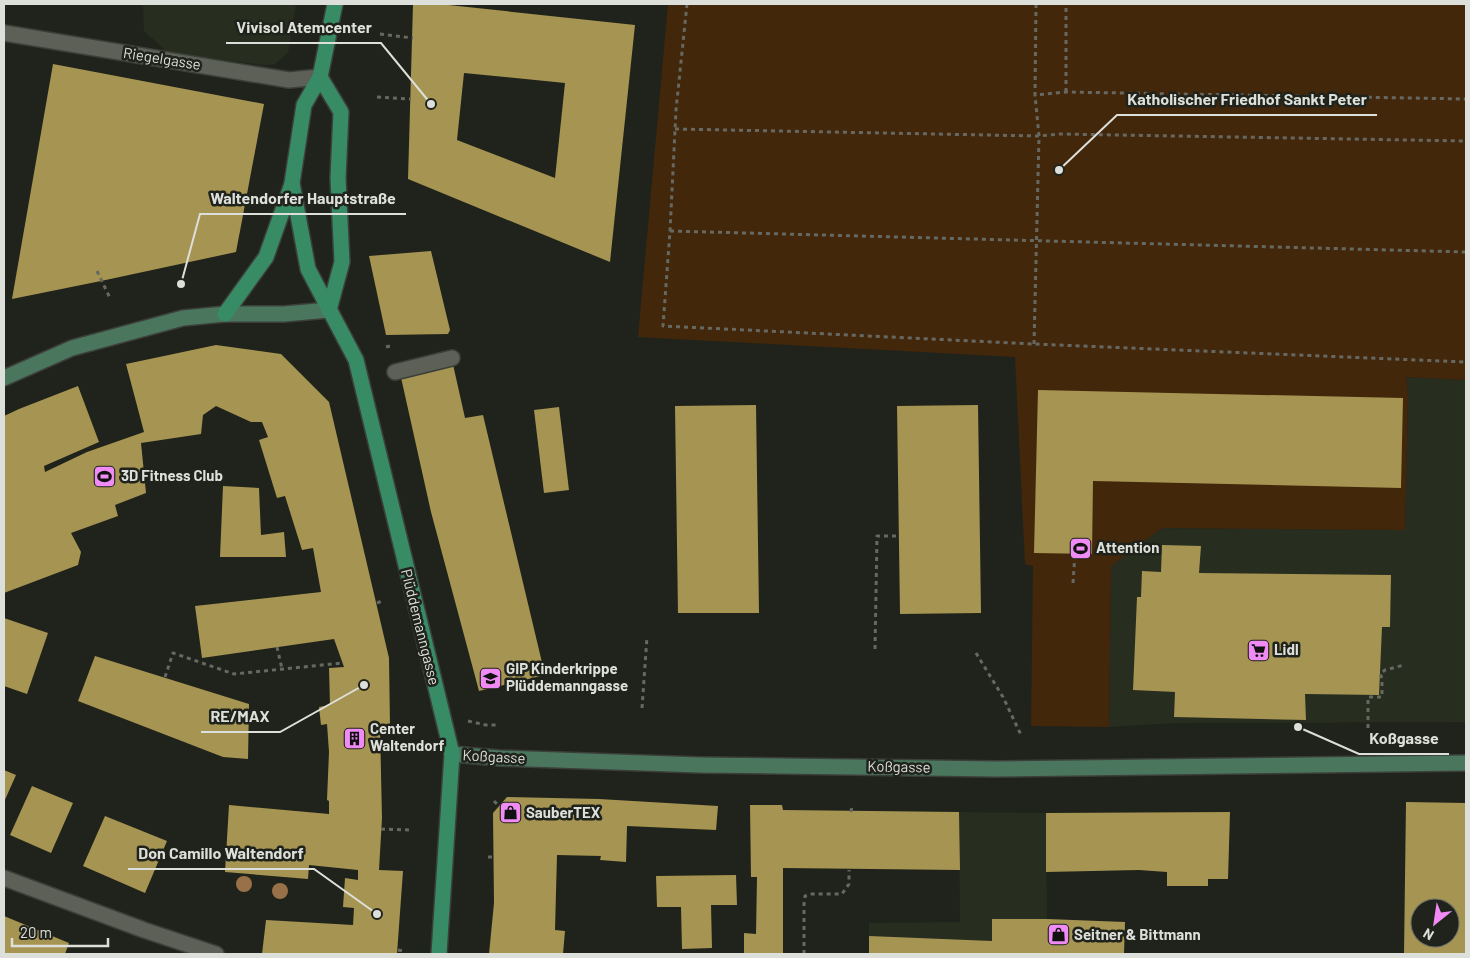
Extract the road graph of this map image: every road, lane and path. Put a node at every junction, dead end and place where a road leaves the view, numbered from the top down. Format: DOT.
graph roads {
  1 [pos="335,4"];
  2 [pos="688,4"];
  3 [pos="1036,4"];
  4 [pos="1066,4"];
  5 [pos="4,33"];
  6 [pos="380,34"];
  7 [pos="413,38"];
  8 [pos="320,77"];
  9 [pos="1066,92"];
  10 [pos="1036,95"];
  11 [pos="377,97"];
  12 [pos="410,99"];
  13 [pos="1466,99"];
  14 [pos="675,129"];
  15 [pos="1039,136"];
  16 [pos="1466,141"];
  17 [pos="292,183"];
  18 [pos="670,231"];
  19 [pos="1037,241"];
  20 [pos="1466,252"];
  21 [pos="97,270"];
  22 [pos="110,298"];
  23 [pos="329,310"];
  24 [pos="225,314"];
  25 [pos="1034,344"];
  26 [pos="452,358"];
  27 [pos="1466,362"];
  28 [pos="394,372"];
  29 [pos="4,378"];
  30 [pos="899,536"];
  31 [pos="1075,553"];
  32 [pos="1073,583"];
  33 [pos="382,601"];
  34 [pos="376,603"];
  35 [pos="647,636"];
  36 [pos="277,647"];
  37 [pos="875,650"];
  38 [pos="976,653"];
  39 [pos="342,663"];
  40 [pos="1404,665"];
  41 [pos="282,669"];
  42 [pos="165,677"];
  43 [pos="642,708"];
  44 [pos="1368,728"];
  45 [pos="1022,736"];
  46 [pos="452,754"];
  47 [pos="1466,763"];
  48 [pos="494,801"];
  49 [pos="499,806"];
  50 [pos="852,806"];
  51 [pos="851,812"];
  52 [pos="381,829"];
  53 [pos="410,830"];
  54 [pos="488,857"];
  55 [pos="494,857"];
  56 [pos="849,870"];
  57 [pos="4,878"];
  58 [pos="398,950"];
  59 [pos="403,951"];
  60 [pos="216,954"];
  61 [pos="440,954"];
  62 [pos="804,954"];
  1 -- 8 [label="main road, Plüddemanngasse"];
  2 -- 14 [label="path"];
  3 -- 10 [label="path"];
  4 -- 9 [label="path"];
  5 -- 8 [label="street, Riegelgasse"];
  6 -- 7 [label="path"];
  8 -- 17 [label="main road, Plüddemanngasse"];
  8 -- 23 [label="main road"];
  9 -- 10 [label="path"];
  9 -- 13 [label="path"];
  10 -- 15 [label="path"];
  11 -- 12 [label="path"];
  14 -- 15 [label="path"];
  14 -- 18 [label="path"];
  15 -- 16 [label="path"];
  15 -- 19 [label="path"];
  17 -- 23 [label="main road, Plüddemanngasse"];
  17 -- 24 [label="main road"];
  18 -- 19 [label="path"];
  18 -- 25 [label="path"];
  19 -- 20 [label="path"];
  19 -- 25 [label="path"];
  21 -- 22 [label="path"];
  23 -- 24 [label="main road"];
  23 -- 46 [label="main road, Plüddemanngasse"];
  24 -- 29 [label="main road"];
  25 -- 27 [label="path"];
  26 -- 28 [label="street"];
  30 -- 37 [label="path"];
  31 -- 32 [label="path"];
  33 -- 34 [label="path"];
  35 -- 43 [label="path"];
  36 -- 41 [label="path"];
  38 -- 45 [label="path"];
  39 -- 41 [label="path"];
  40 -- 44 [label="path"];
  41 -- 42 [label="path"];
  46 -- 47 [label="main road, Koßgasse"];
  46 -- 61 [label="main road, Plüddemanngasse"];
  48 -- 49 [label="path"];
  50 -- 51 [label="path"];
  52 -- 53 [label="path"];
  54 -- 55 [label="path"];
  56 -- 62 [label="path"];
  57 -- 60 [label="street"];
  58 -- 59 [label="path"];
}
